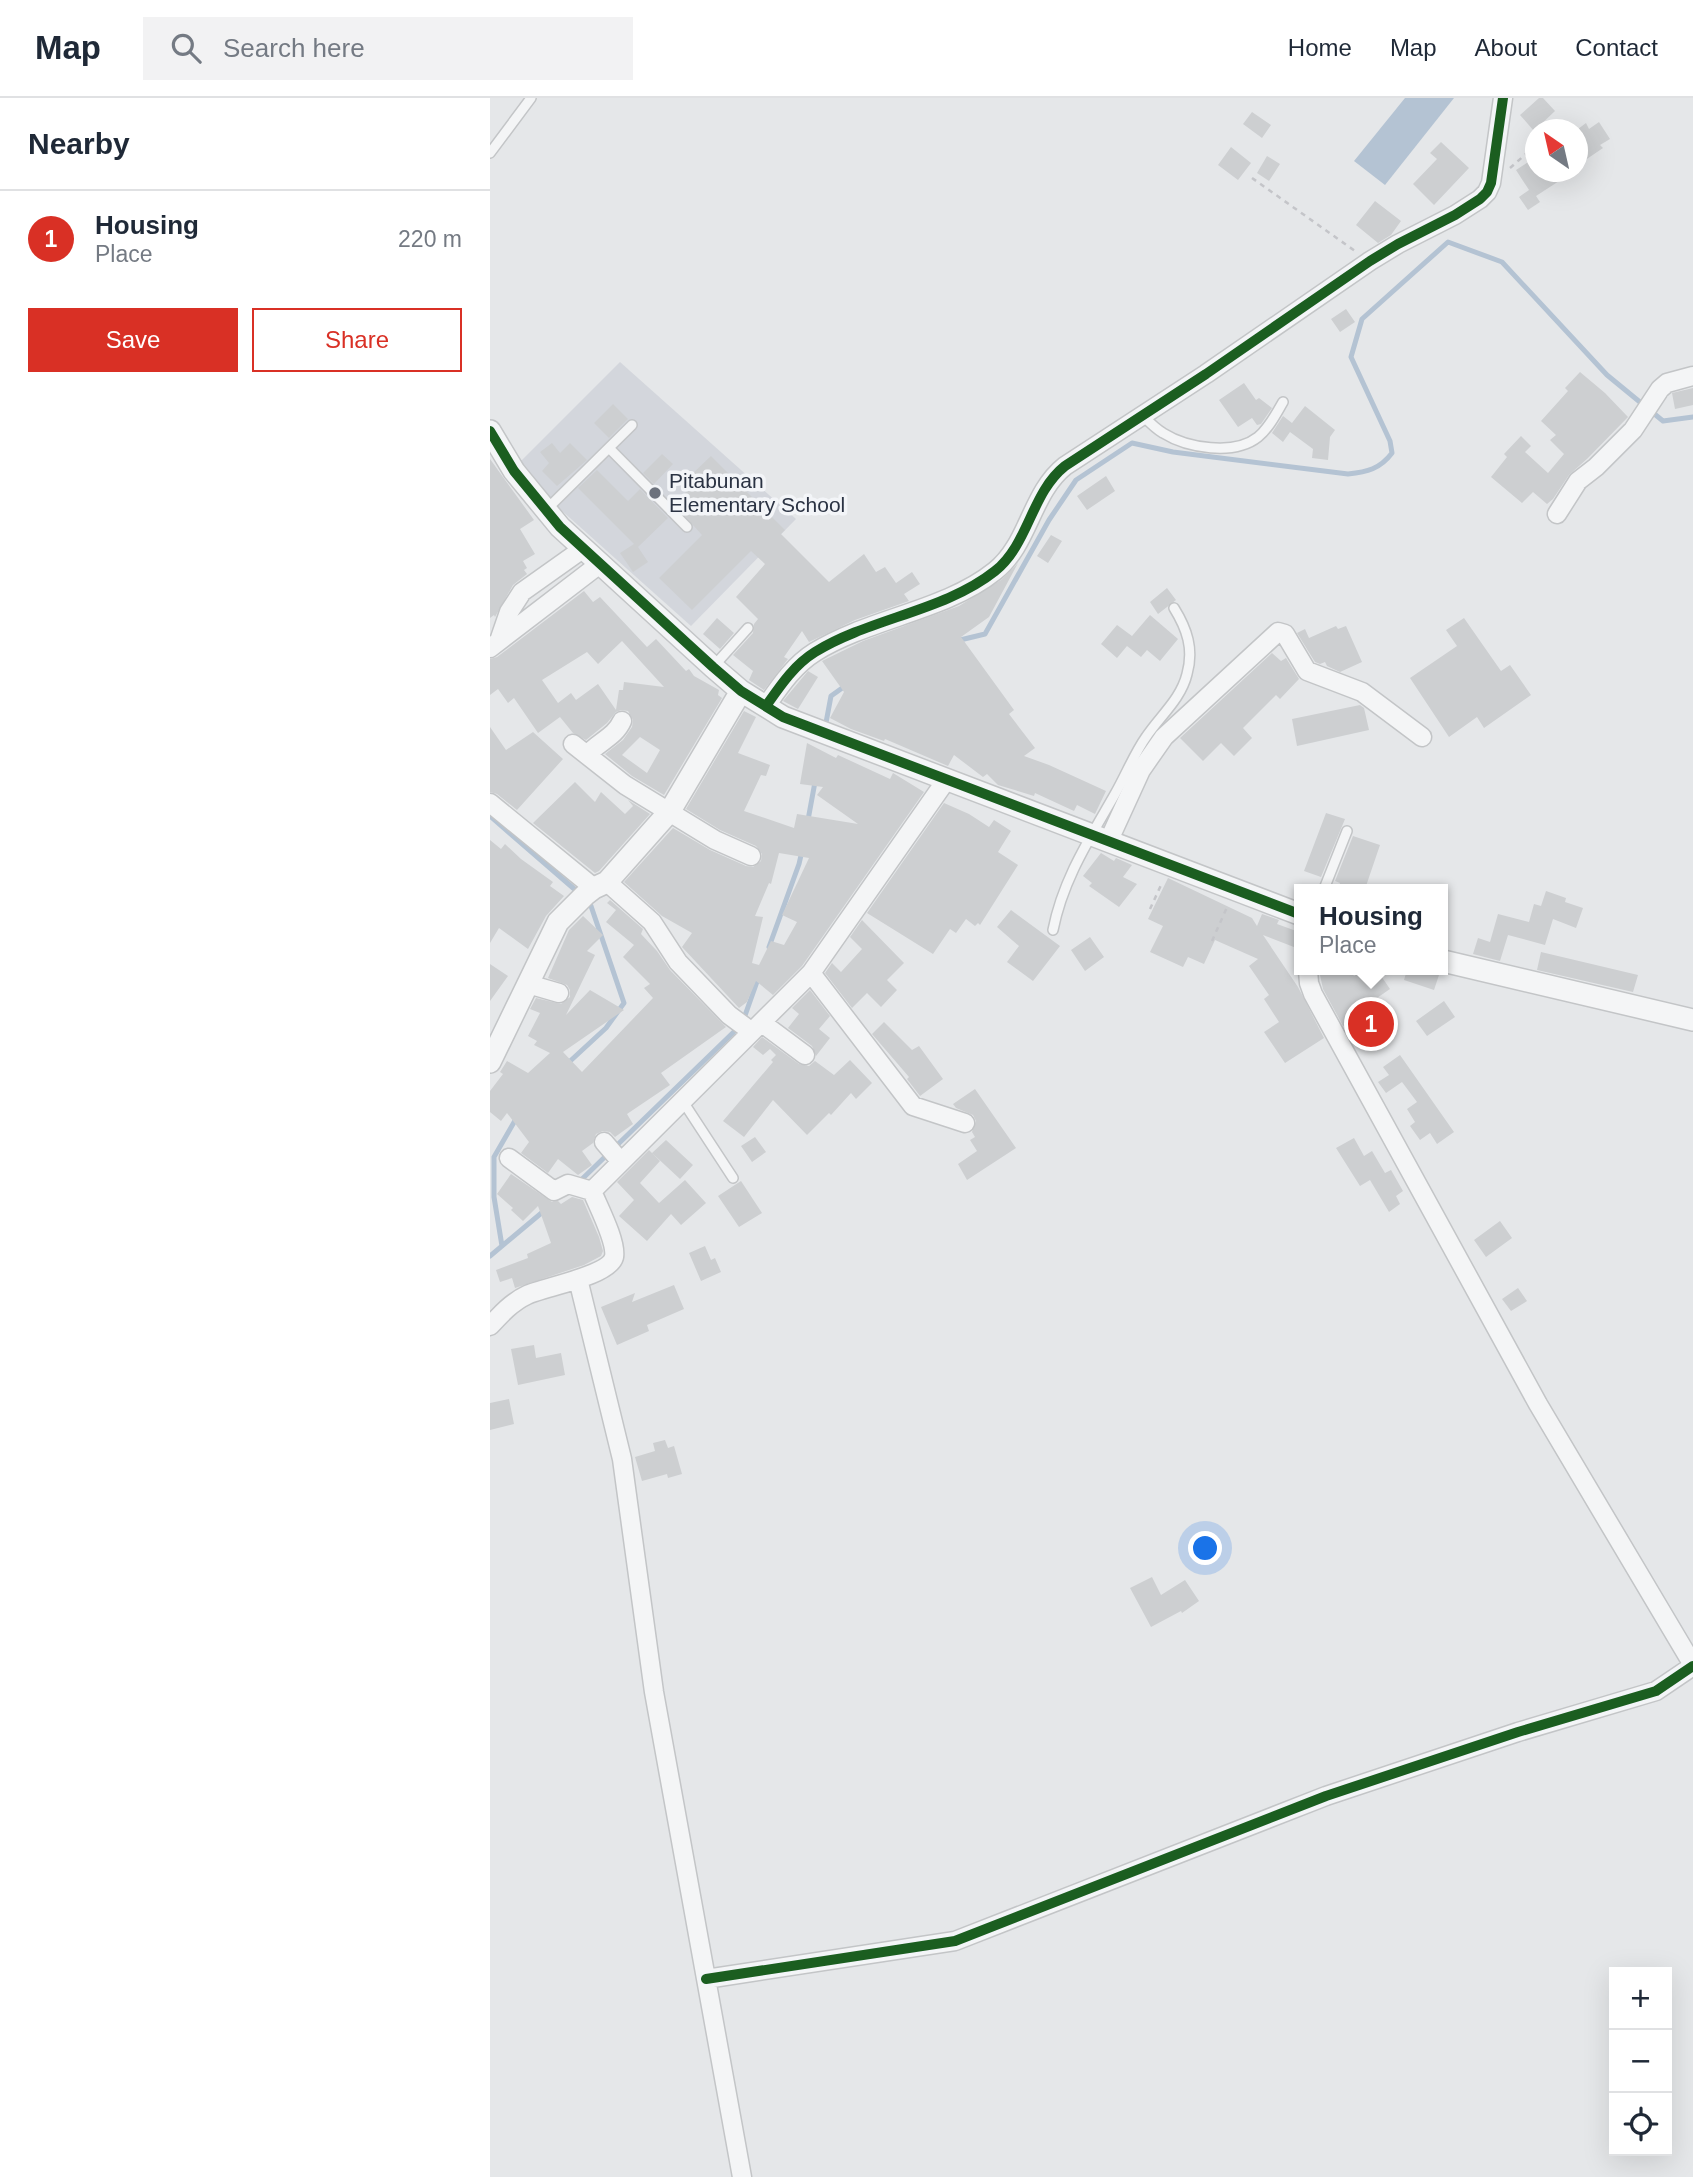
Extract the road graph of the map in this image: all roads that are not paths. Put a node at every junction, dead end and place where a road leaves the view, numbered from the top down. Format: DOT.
graph roads {
  1 [pos="531,98"];
  2 [pos="1503,98"];
  3 [pos="490,153"];
  4 [pos="1693,376"];
  5 [pos="1283,402"];
  6 [pos="1143,416"];
  7 [pos="632,425"];
  8 [pos="490,431"];
  9 [pos="609,448"];
  10 [pos="544,511"];
  11 [pos="1557,514"];
  12 [pos="687,527"];
  13 [pos="584,548"];
  14 [pos="601,563"];
  15 [pos="1174,608"];
  16 [pos="748,628"];
  17 [pos="495,644"];
  18 [pos="713,667"];
  19 [pos="741,691"];
  20 [pos="774,711"];
  21 [pos="622,721"];
  22 [pos="1422,737"];
  23 [pos="573,744"];
  24 [pos="587,755"];
  25 [pos="947,779"];
  26 [pos="490,803"];
  27 [pos="670,811"];
  28 [pos="1347,831"];
  29 [pos="1100,837"];
  30 [pos="751,856"];
  31 [pos="1326,884"];
  32 [pos="590,892"];
  33 [pos="1294,912"];
  34 [pos="1053,930"];
  35 [pos="1448,962"];
  36 [pos="811,974"];
  37 [pos="1308,975"];
  38 [pos="528,984"];
  39 [pos="559,993"];
  40 [pos="1693,1020"];
  41 [pos="752,1027"];
  42 [pos="805,1055"];
  43 [pos="490,1062"];
  44 [pos="682,1100"];
  45 [pos="965,1123"];
  46 [pos="509,1158"];
  47 [pos="733,1178"];
  48 [pos="580,1187"];
  49 [pos="578,1279"];
  50 [pos="490,1326"];
  51 [pos="1693,1666"];
  52 [pos="706,1979"];
  53 [pos="742,2177"];
  1 -- 3 [label="lane"];
  2 -- 6 [label="street"];
  4 -- 11 [label="street"];
  5 -- 6 [label="lane"];
  6 -- 20 [label="street"];
  7 -- 9 [label="lane"];
  8 -- 10 [label="street"];
  9 -- 10 [label="lane"];
  9 -- 12 [label="lane"];
  10 -- 13 [label="street"];
  13 -- 14 [label="street"];
  13 -- 17 [label="street"];
  14 -- 17 [label="street"];
  14 -- 18 [label="street"];
  15 -- 29 [label="lane"];
  16 -- 18 [label="lane"];
  18 -- 19 [label="street"];
  19 -- 20 [label="street"];
  19 -- 27 [label="street"];
  20 -- 25 [label="street"];
  21 -- 24 [label="street"];
  22 -- 29 [label="street"];
  23 -- 24 [label="street"];
  24 -- 27 [label="street"];
  25 -- 29 [label="street"];
  25 -- 36 [label="street"];
  26 -- 32 [label="street"];
  27 -- 30 [label="street"];
  27 -- 32 [label="street"];
  28 -- 31 [label="lane"];
  29 -- 33 [label="street"];
  29 -- 34 [label="lane"];
  32 -- 38 [label="street"];
  32 -- 41 [label="street"];
  35 -- 40 [label="street"];
  36 -- 41 [label="street"];
  36 -- 45 [label="street"];
  37 -- 51 [label="street"];
  38 -- 39 [label="street"];
  38 -- 43 [label="street"];
  41 -- 42 [label="street"];
  41 -- 44 [label="street"];
  44 -- 47 [label="lane"];
  44 -- 48 [label="street"];
  46 -- 48 [label="street"];
  48 -- 49 [label="street"];
  49 -- 50 [label="street"];
  49 -- 52 [label="street"];
  51 -- 52 [label="street"];
  52 -- 53 [label="street"];
}
